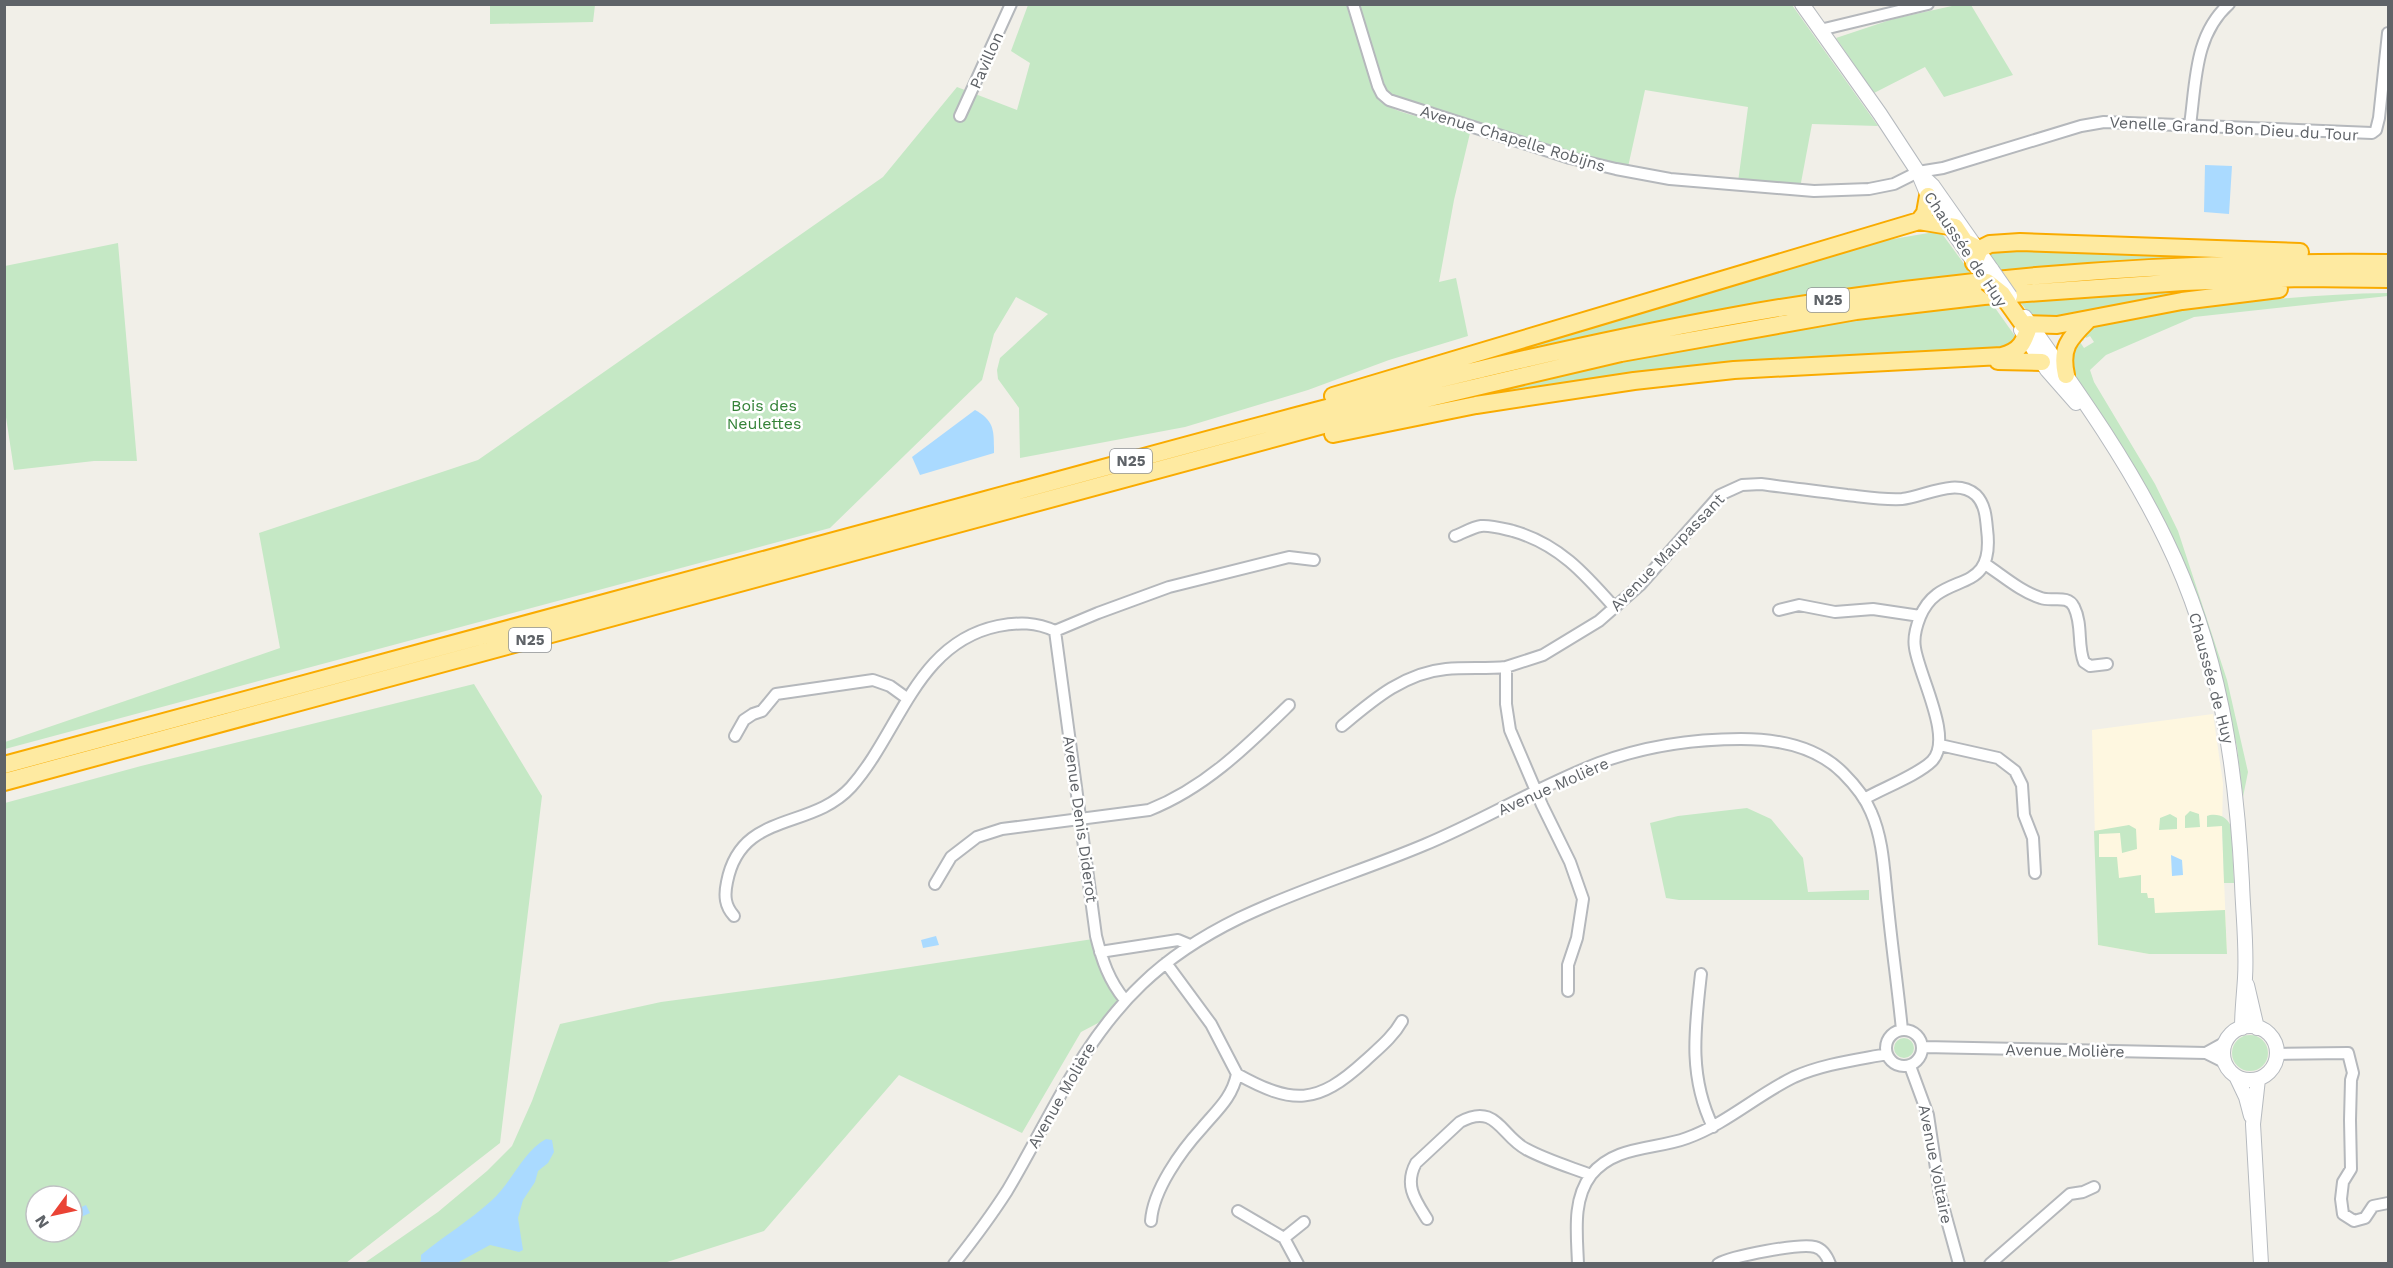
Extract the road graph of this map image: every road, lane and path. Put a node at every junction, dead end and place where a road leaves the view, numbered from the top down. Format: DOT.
graph roads {
  1 [pos="1011,4"];
  2 [pos="1353,4"];
  3 [pos="1802,4"];
  4 [pos="1928,4"];
  5 [pos="2229,4"];
  6 [pos="1895,8"];
  7 [pos="1820,30"];
  8 [pos="2388,33"];
  9 [pos="960,117"];
  10 [pos="2190,125"];
  11 [pos="1918,172"];
  12 [pos="1928,196"];
  13 [pos="1919,221"];
  14 [pos="1946,225"];
  15 [pos="1979,260"];
  16 [pos="2388,263"];
  17 [pos="2302,278"];
  18 [pos="2388,279"];
  19 [pos="2087,321"];
  20 [pos="2028,331"];
  21 [pos="1970,359"];
  22 [pos="2042,362"];
  23 [pos="2066,375"];
  24 [pos="1279,421"];
  25 [pos="2106,436"];
  26 [pos="1274,439"];
  27 [pos="1455,536"];
  28 [pos="1314,560"];
  29 [pos="1985,564"];
  30 [pos="1615,608"];
  31 [pos="1779,610"];
  32 [pos="1920,616"];
  33 [pos="1055,631"];
  34 [pos="2107,664"];
  35 [pos="1506,667"];
  36 [pos="908,699"];
  37 [pos="1289,705"];
  38 [pos="1342,726"];
  39 [pos="735,736"];
  40 [pos="1940,745"];
  41 [pos="4,765"];
  42 [pos="4,782"];
  43 [pos="1537,792"];
  44 [pos="1864,799"];
  45 [pos="1081,820"];
  46 [pos="2035,873"];
  47 [pos="935,884"];
  48 [pos="734,916"];
  49 [pos="1190,945"];
  50 [pos="1100,952"];
  51 [pos="1166,963"];
  52 [pos="1701,974"];
  53 [pos="2245,978"];
  54 [pos="1568,991"];
  55 [pos="1125,1000"];
  56 [pos="1402,1021"];
  57 [pos="2242,1028"];
  58 [pos="2257,1028"];
  59 [pos="1902,1030"];
  60 [pos="2226,1042"];
  61 [pos="1924,1047"];
  62 [pos="2206,1053"];
  63 [pos="1887,1054"];
  64 [pos="2277,1054"];
  65 [pos="2224,1062"];
  66 [pos="1910,1066"];
  67 [pos="1237,1074"];
  68 [pos="2236,1076"];
  69 [pos="2258,1079"];
  70 [pos="2253,1124"];
  71 [pos="1713,1127"];
  72 [pos="1591,1175"];
  73 [pos="2094,1186"];
  74 [pos="2388,1203"];
  75 [pos="1238,1211"];
  76 [pos="1427,1219"];
  77 [pos="1151,1221"];
  78 [pos="1304,1222"];
  79 [pos="1284,1238"];
  80 [pos="954,1263"];
  81 [pos="1298,1263"];
  82 [pos="1578,1263"];
  83 [pos="1718,1263"];
  84 [pos="1830,1263"];
  85 [pos="1959,1263"];
  86 [pos="1990,1263"];
  87 [pos="2261,1263"];
  1 -- 9 [label="street, Pavillon"];
  2 -- 11 [label="street, Avenue Chapelle Robijns"];
  3 -- 7 [label="main road, Chaussée de Huy"];
  4 -- 6 [label="street"];
  5 -- 10 [label="street"];
  6 -- 7 [label="street"];
  7 -- 11 [label="main road, Chaussée de Huy"];
  8 -- 10 [label="street, Venelle Grand Bon Dieu du Tour"];
  10 -- 11 [label="street, Venelle Grand Bon Dieu du Tour"];
  11 -- 12 [label="main road, Chaussée de Huy"];
  11 -- 15 [label="main road, Chaussée de Huy"];
  12 -- 13 [label="highway"];
  12 -- 14 [label="main road, Chaussée de Huy"];
  13 -- 14 [label="highway"];
  13 -- 24 [label="highway"];
  14 -- 15 [label="highway"];
  15 -- 16 [label="highway"];
  15 -- 20 [label="highway, bridge"];
  16 -- 24 [label="highway, N25"];
  17 -- 18 [label="highway, N25"];
  17 -- 19 [label="highway"];
  17 -- 26 [label="highway, N25"];
  19 -- 20 [label="highway"];
  19 -- 23 [label="highway"];
  20 -- 21 [label="highway"];
  20 -- 22 [label="main road, Chaussée de Huy"];
  20 -- 23 [label="main road, Chaussée de Huy"];
  21 -- 22 [label="highway"];
  21 -- 26 [label="highway"];
  22 -- 25 [label="main road, Chaussée de Huy"];
  23 -- 25 [label="main road, Chaussée de Huy"];
  24 -- 41 [label="highway, N25"];
  25 -- 53 [label="main road, Chaussée de Huy"];
  26 -- 42 [label="highway, N25"];
  27 -- 30 [label="street"];
  28 -- 33 [label="street"];
  29 -- 30 [label="street, Avenue Maupassant"];
  29 -- 32 [label="street"];
  29 -- 34 [label="street"];
  30 -- 35 [label="street, Avenue Maupassant"];
  31 -- 32 [label="street"];
  32 -- 40 [label="street"];
  33 -- 36 [label="street"];
  33 -- 45 [label="street, Avenue Denis Diderot"];
  35 -- 38 [label="street, Avenue Maupassant"];
  35 -- 43 [label="street"];
  36 -- 39 [label="street"];
  36 -- 48 [label="street"];
  37 -- 45 [label="street"];
  40 -- 44 [label="street"];
  40 -- 46 [label="street"];
  43 -- 44 [label="street, Avenue Molière"];
  43 -- 49 [label="street, Avenue Molière"];
  43 -- 54 [label="street"];
  44 -- 59 [label="street, Avenue Molière"];
  45 -- 47 [label="street"];
  45 -- 50 [label="street, Avenue Denis Diderot"];
  49 -- 50 [label="street"];
  49 -- 51 [label="street, Avenue Molière"];
  50 -- 55 [label="street, Avenue Denis Diderot"];
  51 -- 55 [label="street, Avenue Molière"];
  51 -- 67 [label="street"];
  52 -- 71 [label="street"];
  53 -- 57 [label="main road, Chaussée de Huy"];
  53 -- 58 [label="main road, Chaussée de Huy"];
  55 -- 80 [label="street, Avenue Molière"];
  56 -- 67 [label="street"];
  57 -- 58 [label="main road"];
  57 -- 60 [label="main road"];
  58 -- 64 [label="main road"];
  59 -- 61 [label="street"];
  59 -- 63 [label="street"];
  60 -- 62 [label="street"];
  60 -- 65 [label="main road"];
  61 -- 62 [label="street, Avenue Molière"];
  61 -- 66 [label="street"];
  62 -- 65 [label="street, Avenue Molière"];
  63 -- 66 [label="street"];
  63 -- 71 [label="street"];
  64 -- 69 [label="main road"];
  64 -- 74 [label="street"];
  65 -- 68 [label="main road"];
  66 -- 85 [label="street, Avenue Voltaire"];
  67 -- 77 [label="street"];
  68 -- 69 [label="main road"];
  68 -- 70 [label="main road"];
  69 -- 70 [label="main road"];
  70 -- 87 [label="main road"];
  71 -- 72 [label="street"];
  72 -- 76 [label="street"];
  72 -- 82 [label="street"];
  73 -- 86 [label="street"];
  75 -- 79 [label="street"];
  78 -- 79 [label="street"];
  79 -- 81 [label="street"];
  83 -- 84 [label="street"];
}
